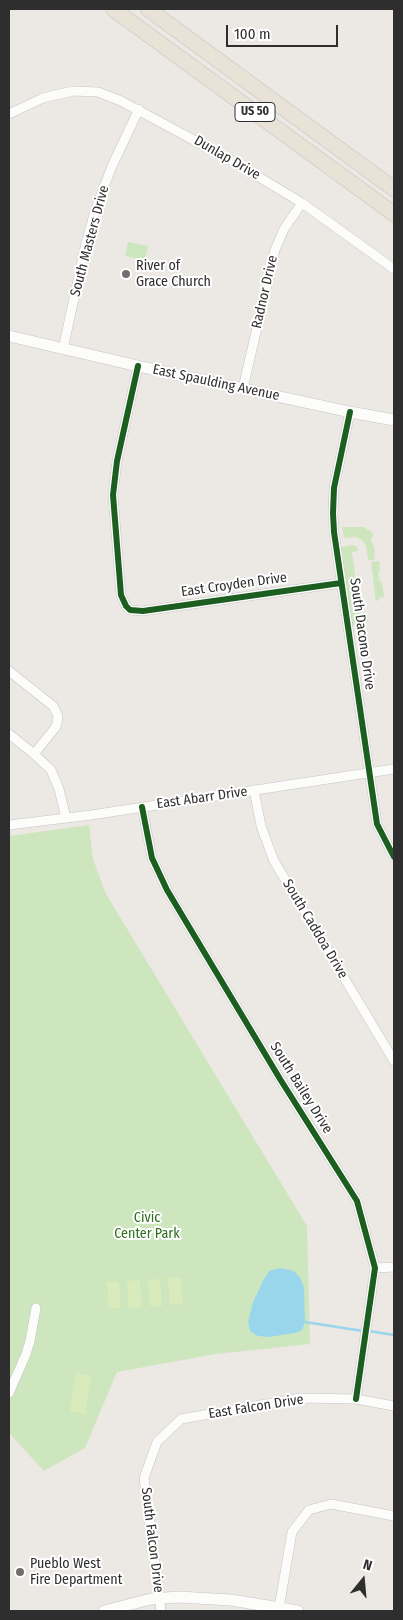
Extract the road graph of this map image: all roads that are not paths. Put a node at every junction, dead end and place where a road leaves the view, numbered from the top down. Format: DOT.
graph roads {
  1 [pos="112,9"];
  2 [pos="148,9"];
  3 [pos="139,109"];
  4 [pos="9,114"];
  5 [pos="394,189"];
  6 [pos="302,202"];
  7 [pos="394,214"];
  8 [pos="394,269"];
  9 [pos="9,336"];
  10 [pos="63,349"];
  11 [pos="138,366"];
  12 [pos="243,388"];
  13 [pos="350,412"];
  14 [pos="394,420"];
  15 [pos="341,583"];
  16 [pos="9,670"];
  17 [pos="9,734"];
  18 [pos="34,754"];
  19 [pos="394,769"];
  20 [pos="369,772"];
  21 [pos="254,790"];
  22 [pos="142,806"];
  23 [pos="66,818"];
  24 [pos="9,825"];
  25 [pos="394,857"];
  26 [pos="394,1061"];
  27 [pos="394,1267"];
  28 [pos="375,1268"];
  29 [pos="36,1308"];
  30 [pos="9,1393"];
  31 [pos="356,1399"];
  32 [pos="394,1406"];
  33 [pos="157,1442"];
  34 [pos="394,1516"];
  35 [pos="159,1598"];
  36 [pos="279,1608"];
  37 [pos="104,1611"];
  38 [pos="160,1611"];
  39 [pos="298,1611"];
  1 -- 7 [label="highway, US 50"];
  2 -- 5 [label="highway, US 50"];
  3 -- 4 [label="street, Dunlap Drive"];
  3 -- 6 [label="street, Dunlap Drive"];
  3 -- 10 [label="street, South Masters Drive"];
  6 -- 8 [label="street, Dunlap Drive"];
  6 -- 12 [label="street, Radnor Drive"];
  9 -- 10 [label="street, East Spaulding Avenue"];
  10 -- 11 [label="street, East Spaulding Avenue"];
  11 -- 12 [label="street, East Spaulding Avenue"];
  11 -- 15 [label="street, East Croyden Drive"];
  12 -- 13 [label="street, East Spaulding Avenue"];
  13 -- 14 [label="street, East Spaulding Avenue"];
  13 -- 15 [label="street, South Dacono Drive"];
  15 -- 20 [label="street, South Dacono Drive"];
  16 -- 18 [label="street"];
  17 -- 18 [label="street"];
  18 -- 23 [label="street"];
  19 -- 20 [label="street, East Abarr Drive"];
  20 -- 21 [label="street, East Abarr Drive"];
  20 -- 25 [label="street, South Dacono Drive"];
  21 -- 22 [label="street, East Abarr Drive"];
  21 -- 26 [label="street, South Caddoa Drive"];
  22 -- 23 [label="street, East Abarr Drive"];
  22 -- 28 [label="street, South Bailey Drive"];
  23 -- 24 [label="street, East Abarr Drive"];
  27 -- 28 [label="street"];
  28 -- 31 [label="street, South Bailey Drive"];
  29 -- 30 [label="street"];
  31 -- 32 [label="street, East Falcon Drive"];
  31 -- 33 [label="street, East Falcon Drive"];
  33 -- 35 [label="street, South Falcon Drive"];
  34 -- 36 [label="street"];
  35 -- 36 [label="street"];
  35 -- 37 [label="street"];
  35 -- 38 [label="street, South Falcon Drive"];
  36 -- 39 [label="street"];
}
